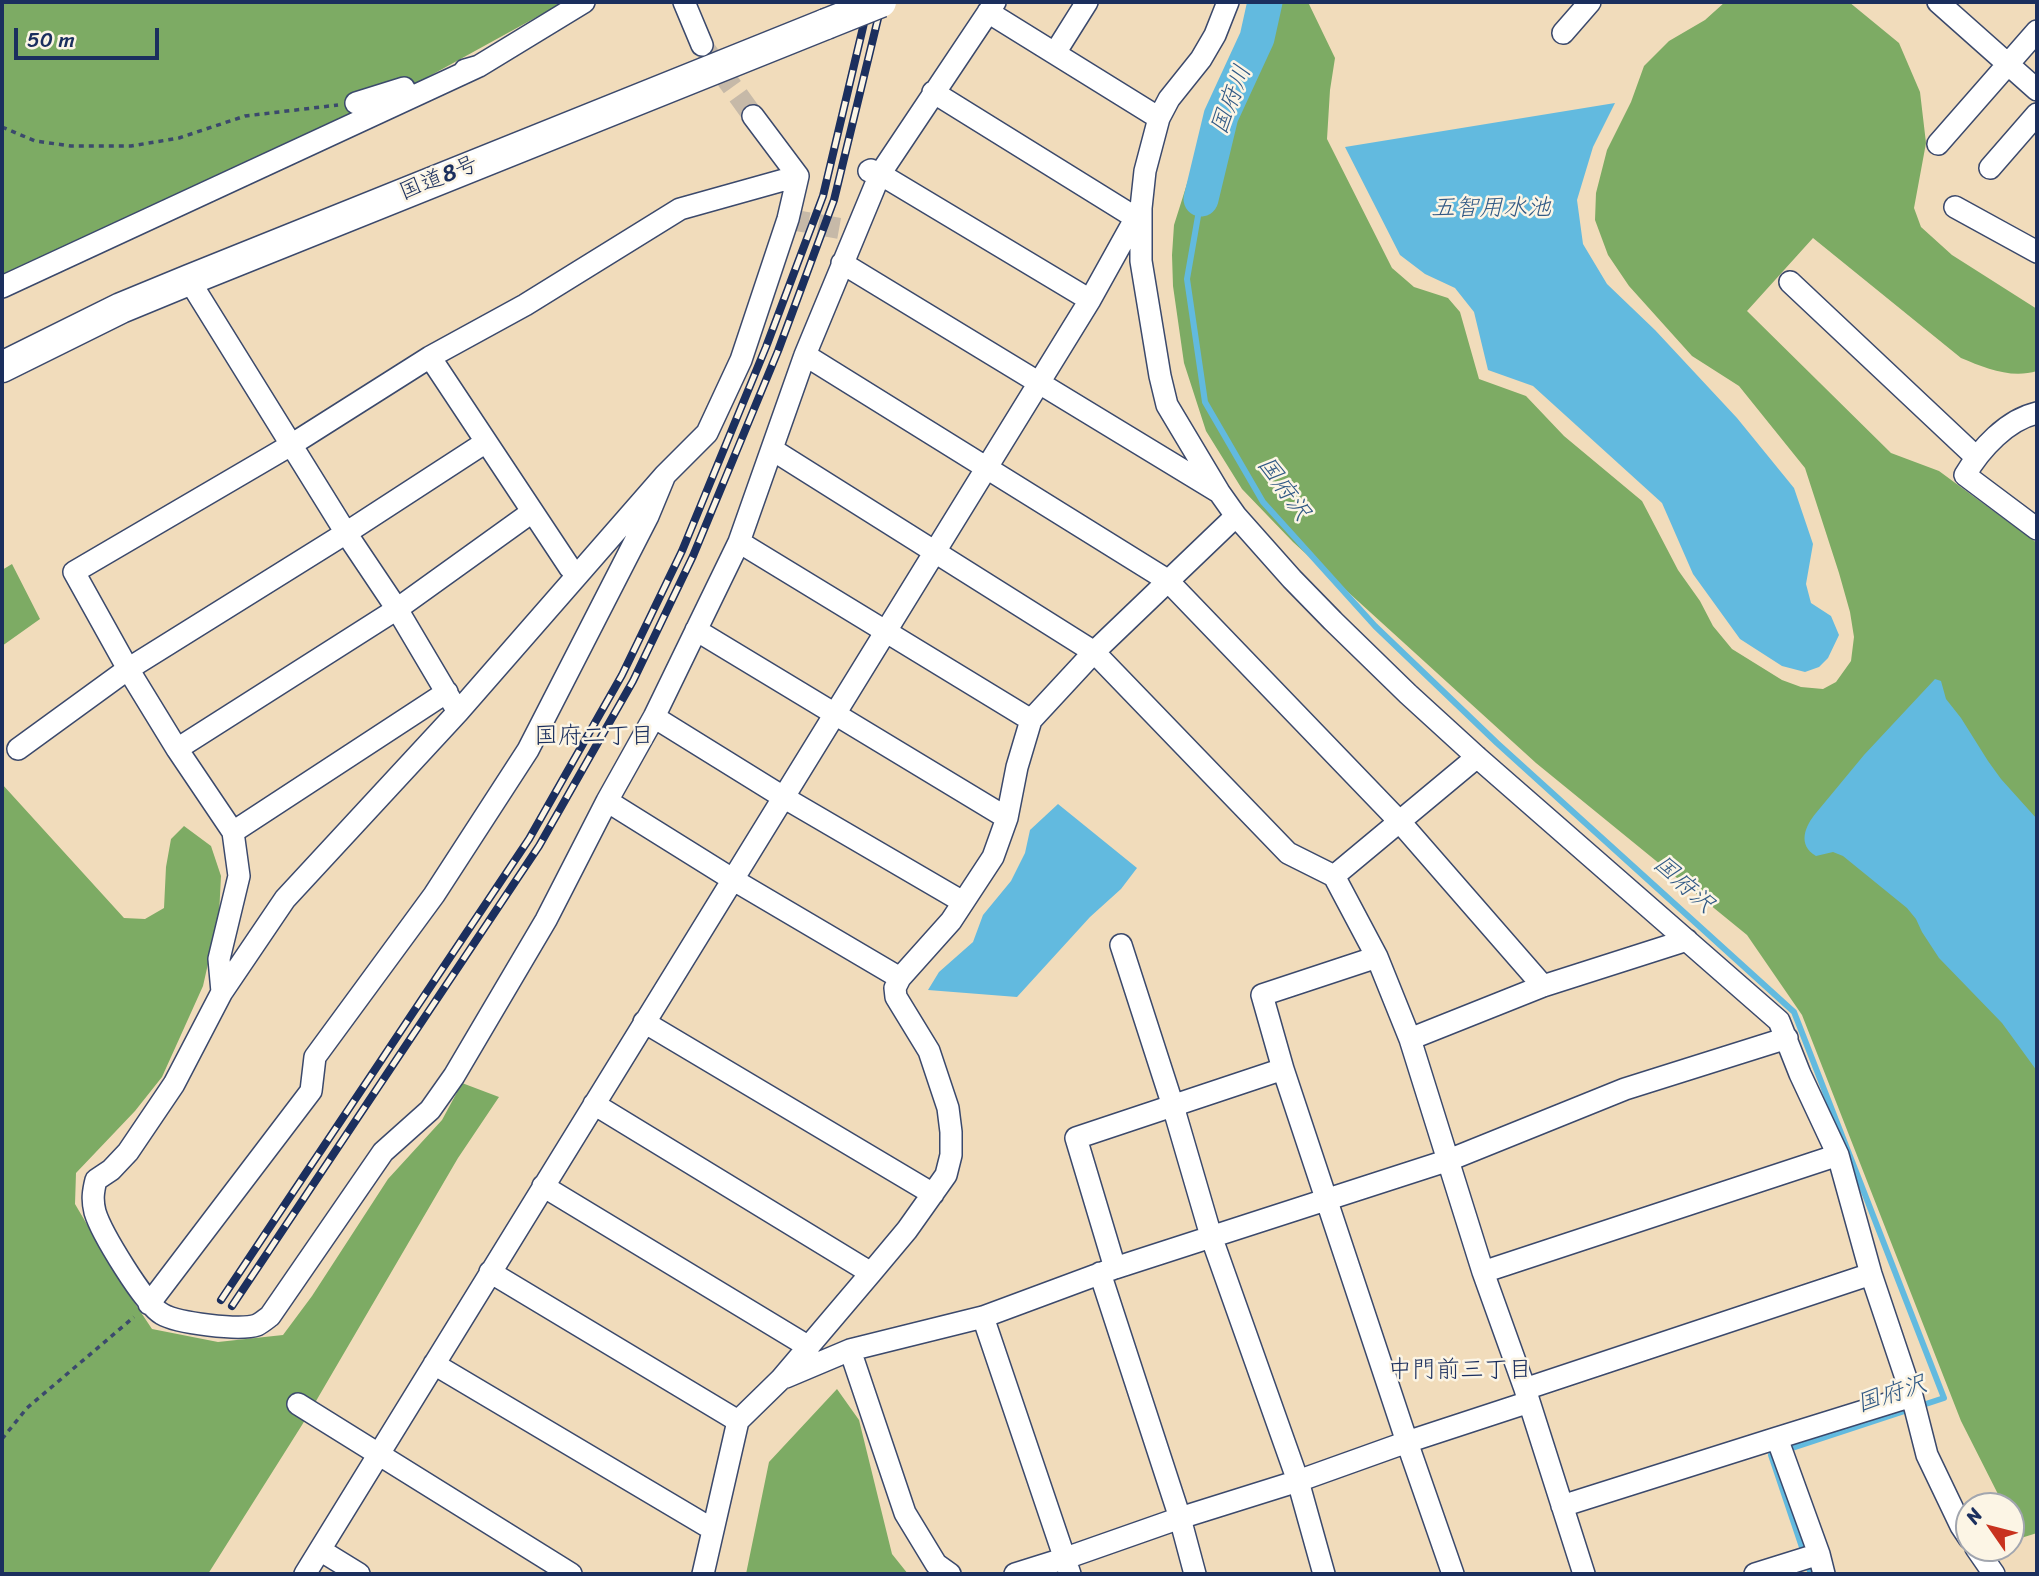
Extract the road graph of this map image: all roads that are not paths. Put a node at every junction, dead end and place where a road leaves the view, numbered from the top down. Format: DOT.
graph roads {
  1 [pos="584,2"];
  2 [pos="684,2"];
  3 [pos="881,2"];
  4 [pos="1087,2"];
  5 [pos="1228,2"];
  6 [pos="1590,2"];
  7 [pos="1938,2"];
  8 [pos="991,7"];
  9 [pos="2037,31"];
  10 [pos="1563,33"];
  11 [pos="702,45"];
  12 [pos="1055,53"];
  13 [pos="2008,64"];
  14 [pos="479,66"];
  15 [pos="2037,90"];
  16 [pos="933,92"];
  17 [pos="356,103"];
  18 [pos="2037,114"];
  19 [pos="753,116"];
  20 [pos="1159,118"];
  21 [pos="1938,144"];
  22 [pos="1990,168"];
  23 [pos="880,174"];
  24 [pos="797,176"];
  25 [pos="1955,206"];
  26 [pos="1138,213"];
  27 [pos="843,229"];
  28 [pos="2037,252"];
  29 [pos="842,263"];
  30 [pos="189,279"];
  31 [pos="1790,282"];
  32 [pos="2,287"];
  33 [pos="1090,300"];
  34 [pos="805,355"];
  35 [pos="430,357"];
  36 [pos="2,367"];
  37 [pos="1038,384"];
  38 [pos="2037,413"];
  39 [pos="486,442"];
  40 [pos="291,445"];
  41 [pos="773,450"];
  42 [pos="1976,457"];
  43 [pos="986,468"];
  44 [pos="665,475"];
  45 [pos="1219,492"];
  46 [pos="533,512"];
  47 [pos="1236,516"];
  48 [pos="2037,530"];
  49 [pos="346,533"];
  50 [pos="740,542"];
  51 [pos="935,551"];
  52 [pos="570,568"];
  53 [pos="1167,580"];
  54 [pos="397,609"];
  55 [pos="696,630"];
  56 [pos="886,631"];
  57 [pos="1094,652"];
  58 [pos="128,669"];
  59 [pos="447,692"];
  60 [pos="458,712"];
  61 [pos="834,713"];
  62 [pos="654,717"];
  63 [pos="1031,720"];
  64 [pos="18,749"];
  65 [pos="177,749"];
  66 [pos="1477,757"];
  67 [pos="783,797"];
  68 [pos="607,801"];
  69 [pos="1007,818"];
  70 [pos="1400,822"];
  71 [pos="233,832"];
  72 [pos="1334,876"];
  73 [pos="732,879"];
  74 [pos="964,902"];
  75 [pos="1686,940"];
  76 [pos="1121,945"];
  77 [pos="1377,957"];
  78 [pos="900,978"];
  79 [pos="1543,986"];
  80 [pos="222,992"];
  81 [pos="644,1022"];
  82 [pos="1787,1038"];
  83 [pos="1410,1039"];
  84 [pos="1283,1069"];
  85 [pos="594,1104"];
  86 [pos="1173,1106"];
  87 [pos="1838,1155"];
  88 [pos="1449,1160"];
  89 [pos="543,1186"];
  90 [pos="933,1194"];
  91 [pos="1327,1199"];
  92 [pos="1211,1236"];
  93 [pos="1108,1271"];
  94 [pos="490,1272"];
  95 [pos="1483,1272"];
  96 [pos="872,1273"];
  97 [pos="1871,1274"];
  98 [pos="149,1304"];
  99 [pos="983,1317"];
  100 [pos="809,1347"];
  101 [pos="850,1350"];
  102 [pos="434,1364"];
  103 [pos="781,1379"];
  104 [pos="1527,1396"];
  105 [pos="1912,1396"];
  106 [pos="298,1404"];
  107 [pos="738,1421"];
  108 [pos="1777,1438"];
  109 [pos="1407,1442"];
  110 [pos="378,1454"];
  111 [pos="1297,1481"];
  112 [pos="1562,1506"];
  113 [pos="1955,1513"];
  114 [pos="1180,1518"];
  115 [pos="712,1530"];
  116 [pos="320,1550"];
  117 [pos="1821,1564"];
  118 [pos="1068,1566"];
  119 [pos="305,1574"];
  120 [pos="359,1574"];
  121 [pos="571,1574"];
  122 [pos="703,1574"];
  123 [pos="950,1574"];
  124 [pos="1015,1574"];
  125 [pos="1195,1574"];
  126 [pos="1324,1574"];
  127 [pos="1453,1574"];
  128 [pos="1584,1574"];
  129 [pos="1755,1574"];
  1 -- 14 [label="street"];
  2 -- 11 [label="street"];
  3 -- 30 [label="highway, 国道8号, bridge"];
  4 -- 12 [label="street"];
  5 -- 20 [label="street"];
  6 -- 10 [label="street"];
  7 -- 13 [label="street"];
  8 -- 12 [label="street"];
  8 -- 16 [label="street"];
  9 -- 13 [label="street"];
  12 -- 20 [label="street"];
  13 -- 15 [label="street"];
  13 -- 21 [label="street"];
  14 -- 17 [label="street"];
  14 -- 32 [label="street"];
  16 -- 23 [label="street"];
  16 -- 26 [label="street"];
  18 -- 22 [label="street"];
  19 -- 24 [label="street"];
  20 -- 26 [label="street"];
  23 -- 27 [label="street"];
  23 -- 29 [label="street"];
  23 -- 33 [label="street"];
  24 -- 35 [label="street"];
  24 -- 44 [label="street"];
  25 -- 28 [label="street"];
  26 -- 33 [label="street"];
  26 -- 45 [label="street"];
  29 -- 34 [label="street"];
  29 -- 37 [label="street"];
  30 -- 36 [label="highway, 国道8号"];
  30 -- 40 [label="street"];
  31 -- 42 [label="street"];
  33 -- 37 [label="street"];
  34 -- 41 [label="street"];
  34 -- 43 [label="street"];
  35 -- 39 [label="street"];
  35 -- 40 [label="street"];
  37 -- 43 [label="street"];
  37 -- 45 [label="street"];
  38 -- 42 [label="street"];
  39 -- 46 [label="street"];
  39 -- 49 [label="street"];
  40 -- 49 [label="street"];
  40 -- 58 [label="street"];
  41 -- 50 [label="street"];
  41 -- 51 [label="street"];
  42 -- 48 [label="street"];
  43 -- 51 [label="street"];
  43 -- 53 [label="street"];
  44 -- 60 [label="street"];
  44 -- 98 [label="street"];
  45 -- 47 [label="street"];
  46 -- 52 [label="street"];
  46 -- 54 [label="street"];
  47 -- 53 [label="street"];
  47 -- 66 [label="street"];
  49 -- 54 [label="street"];
  49 -- 58 [label="street"];
  50 -- 55 [label="street"];
  50 -- 56 [label="street"];
  51 -- 56 [label="street"];
  51 -- 57 [label="street"];
  53 -- 57 [label="street"];
  53 -- 70 [label="street"];
  54 -- 59 [label="street"];
  54 -- 65 [label="street"];
  55 -- 61 [label="street"];
  55 -- 62 [label="street"];
  56 -- 61 [label="street"];
  56 -- 63 [label="street"];
  57 -- 63 [label="street"];
  57 -- 72 [label="street"];
  58 -- 64 [label="street"];
  58 -- 65 [label="street"];
  59 -- 60 [label="street"];
  59 -- 71 [label="street"];
  60 -- 80 [label="street"];
  61 -- 67 [label="street"];
  61 -- 69 [label="street"];
  62 -- 67 [label="street"];
  62 -- 68 [label="street"];
  63 -- 69 [label="street"];
  65 -- 71 [label="street"];
  66 -- 70 [label="street"];
  66 -- 75 [label="street"];
  67 -- 73 [label="street"];
  67 -- 74 [label="street"];
  68 -- 73 [label="street"];
  68 -- 98 [label="street"];
  69 -- 74 [label="street"];
  70 -- 72 [label="street"];
  70 -- 79 [label="street"];
  71 -- 80 [label="street"];
  72 -- 77 [label="street"];
  73 -- 78 [label="street"];
  73 -- 81 [label="street"];
  74 -- 78 [label="street"];
  75 -- 79 [label="street"];
  75 -- 82 [label="street"];
  76 -- 86 [label="street"];
  77 -- 83 [label="street"];
  77 -- 84 [label="street"];
  78 -- 90 [label="street"];
  79 -- 83 [label="street"];
  80 -- 98 [label="street"];
  81 -- 85 [label="street"];
  81 -- 90 [label="street"];
  82 -- 87 [label="street"];
  82 -- 88 [label="street"];
  83 -- 88 [label="street"];
  84 -- 86 [label="street"];
  84 -- 91 [label="street"];
  85 -- 89 [label="street"];
  85 -- 96 [label="street"];
  86 -- 92 [label="street"];
  86 -- 93 [label="street"];
  87 -- 95 [label="street"];
  87 -- 97 [label="street"];
  88 -- 91 [label="street"];
  88 -- 95 [label="street"];
  89 -- 94 [label="street"];
  89 -- 100 [label="street"];
  90 -- 96 [label="street"];
  91 -- 92 [label="street"];
  91 -- 109 [label="street"];
  92 -- 93 [label="street"];
  92 -- 111 [label="street"];
  93 -- 99 [label="street"];
  93 -- 114 [label="street"];
  94 -- 102 [label="street"];
  94 -- 107 [label="street"];
  95 -- 104 [label="street"];
  96 -- 100 [label="street"];
  97 -- 104 [label="street"];
  97 -- 105 [label="street"];
  99 -- 101 [label="street"];
  99 -- 118 [label="street"];
  100 -- 103 [label="street"];
  101 -- 103 [label="street"];
  101 -- 123 [label="street"];
  102 -- 110 [label="street"];
  102 -- 115 [label="street"];
  103 -- 107 [label="street"];
  104 -- 109 [label="street"];
  104 -- 112 [label="street"];
  105 -- 108 [label="street"];
  105 -- 113 [label="street"];
  106 -- 110 [label="street"];
  107 -- 115 [label="street"];
  108 -- 112 [label="street"];
  108 -- 117 [label="street"];
  109 -- 111 [label="street"];
  109 -- 127 [label="street"];
  110 -- 116 [label="street"];
  110 -- 121 [label="street"];
  111 -- 114 [label="street"];
  111 -- 126 [label="street"];
  112 -- 128 [label="street"];
  114 -- 118 [label="street"];
  114 -- 125 [label="street"];
  115 -- 122 [label="street"];
  116 -- 119 [label="street"];
  116 -- 120 [label="street"];
  117 -- 129 [label="street"];
  118 -- 124 [label="street"];
}
